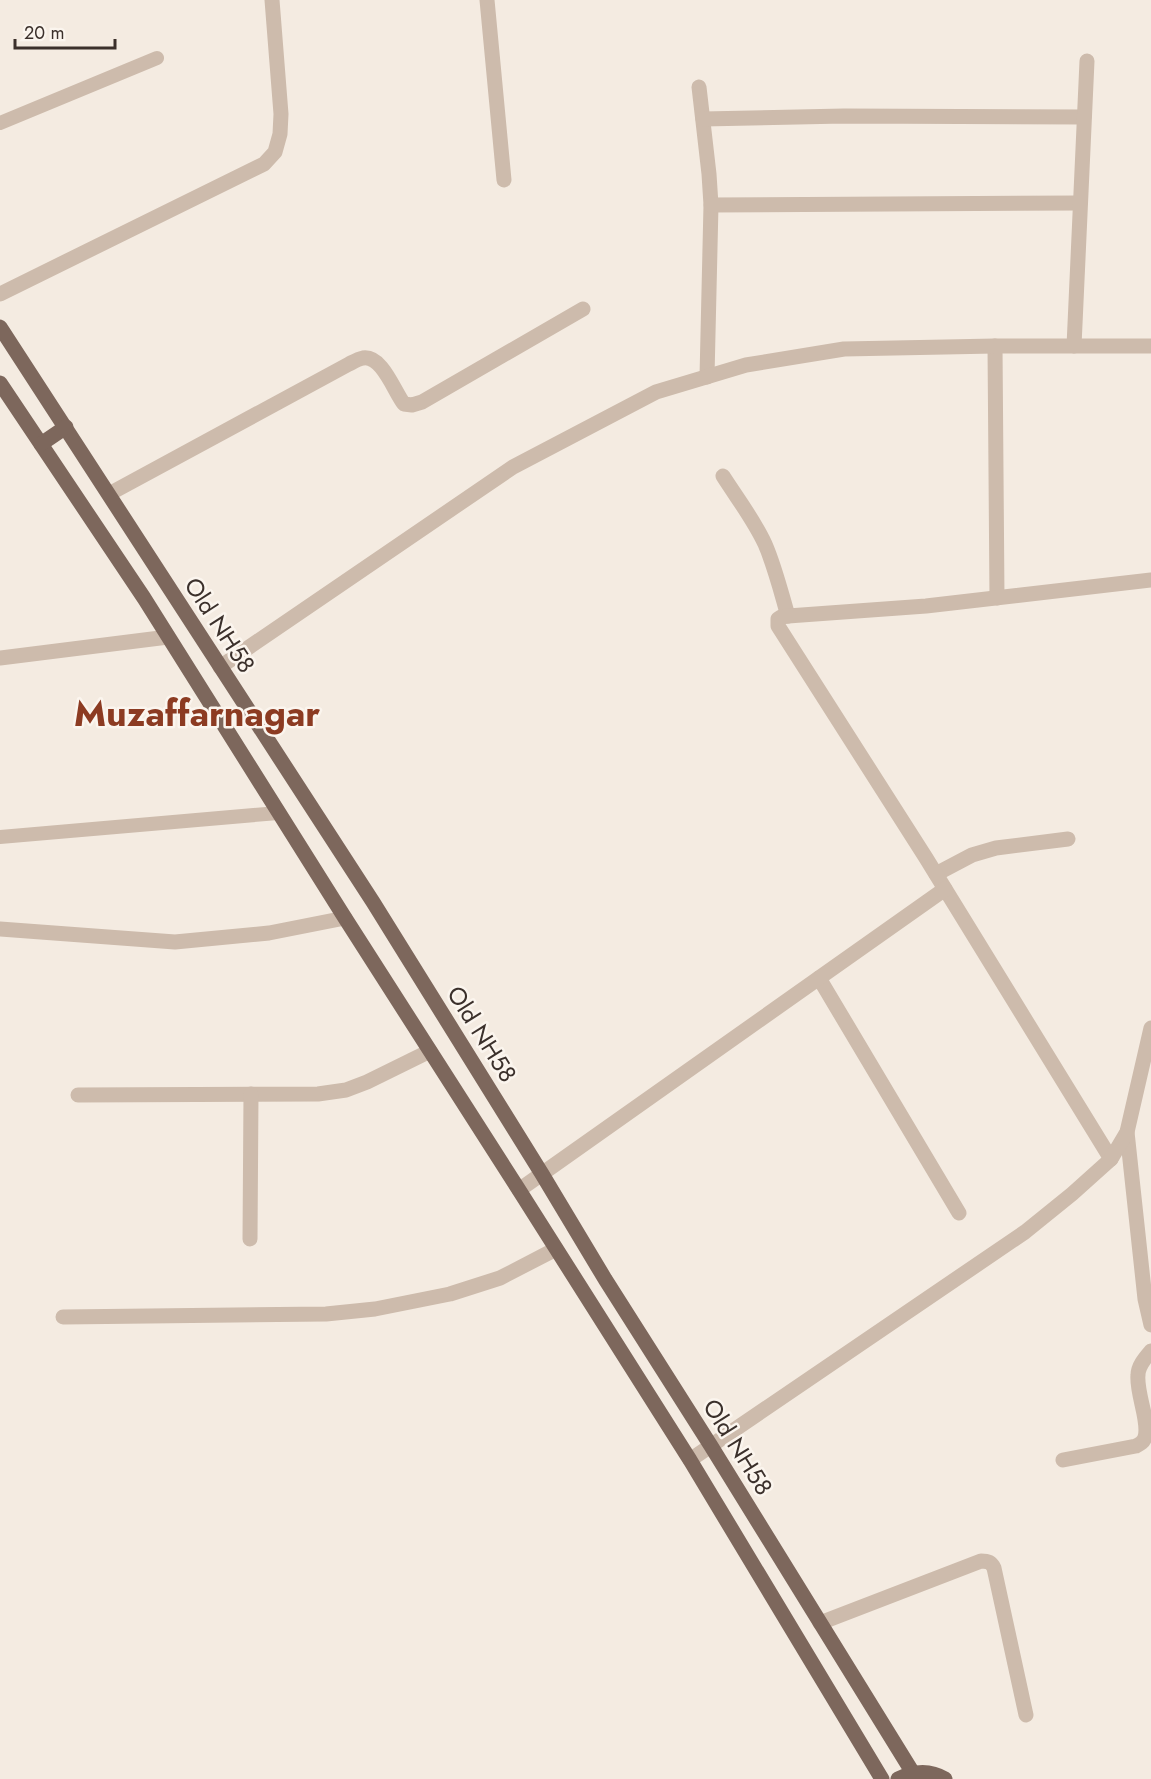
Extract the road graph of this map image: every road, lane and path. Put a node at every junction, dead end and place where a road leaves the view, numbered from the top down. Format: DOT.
graph roads {
  1 [pos="272,0"];
  2 [pos="488,0"];
  3 [pos="157,58"];
  4 [pos="1087,61"];
  5 [pos="699,87"];
  6 [pos="1084,117"];
  7 [pos="703,119"];
  8 [pos="0,123"];
  9 [pos="504,180"];
  10 [pos="1080,203"];
  11 [pos="711,205"];
  12 [pos="0,294"];
  13 [pos="583,309"];
  14 [pos="0,327"];
  15 [pos="995,346"];
  16 [pos="1074,346"];
  17 [pos="1151,346"];
  18 [pos="707,377"];
  19 [pos="0,383"];
  20 [pos="66,427"];
  21 [pos="41,444"];
  22 [pos="723,476"];
  23 [pos="109,494"];
  24 [pos="1151,580"];
  25 [pos="998,598"];
  26 [pos="788,616"];
  27 [pos="168,637"];
  28 [pos="0,658"];
  29 [pos="220,667"];
  30 [pos="278,813"];
  31 [pos="0,837"];
  32 [pos="1068,839"];
  33 [pos="936,874"];
  34 [pos="945,889"];
  35 [pos="345,918"];
  36 [pos="0,929"];
  37 [pos="819,978"];
  38 [pos="1151,1028"];
  39 [pos="430,1051"];
  40 [pos="1144,1091"];
  41 [pos="251,1094"];
  42 [pos="78,1095"];
  43 [pos="1127,1132"];
  44 [pos="1111,1159"];
  45 [pos="542,1174"];
  46 [pos="519,1190"];
  47 [pos="959,1213"];
  48 [pos="250,1239"];
  49 [pos="556,1249"];
  50 [pos="63,1317"];
  51 [pos="1151,1325"];
  52 [pos="1151,1351"];
  53 [pos="711,1446"];
  54 [pos="690,1460"];
  55 [pos="1063,1460"];
  56 [pos="820,1623"];
  57 [pos="1026,1715"];
  58 [pos="913,1773"];
  59 [pos="882,1779"];
  60 [pos="898,1779"];
  61 [pos="945,1779"];
  1 -- 12 [label="street"];
  2 -- 9 [label="street"];
  3 -- 8 [label="lane"];
  4 -- 6 [label="street"];
  5 -- 7 [label="street"];
  6 -- 7 [label="street"];
  6 -- 10 [label="street"];
  7 -- 11 [label="street"];
  10 -- 11 [label="street"];
  10 -- 16 [label="street"];
  11 -- 18 [label="street"];
  13 -- 23 [label="street"];
  14 -- 20 [label="main road, Old NH58"];
  15 -- 16 [label="street"];
  15 -- 18 [label="street"];
  15 -- 25 [label="street"];
  16 -- 17 [label="street"];
  18 -- 29 [label="street"];
  19 -- 21 [label="main road, Old NH58"];
  20 -- 21 [label="main road"];
  20 -- 23 [label="main road, Old NH58"];
  21 -- 27 [label="main road, Old NH58"];
  22 -- 26 [label="street"];
  23 -- 29 [label="main road, Old NH58"];
  24 -- 25 [label="street"];
  25 -- 26 [label="street"];
  26 -- 33 [label="street"];
  27 -- 28 [label="street"];
  27 -- 30 [label="main road, Old NH58"];
  29 -- 45 [label="main road, Old NH58"];
  30 -- 31 [label="lane"];
  30 -- 35 [label="main road, Old NH58"];
  32 -- 33 [label="street"];
  33 -- 34 [label="street"];
  34 -- 37 [label="street"];
  34 -- 44 [label="street"];
  35 -- 36 [label="street"];
  35 -- 39 [label="main road, Old NH58"];
  37 -- 45 [label="street"];
  37 -- 47 [label="street"];
  38 -- 40 [label="street"];
  39 -- 41 [label="street"];
  39 -- 46 [label="main road, Old NH58"];
  40 -- 43 [label="street"];
  41 -- 42 [label="street"];
  41 -- 48 [label="street"];
  43 -- 44 [label="street"];
  43 -- 51 [label="street"];
  44 -- 53 [label="street"];
  45 -- 46 [label="street"];
  45 -- 53 [label="main road, Old NH58"];
  46 -- 49 [label="main road, Old NH58"];
  49 -- 50 [label="street"];
  49 -- 54 [label="main road, Old NH58"];
  52 -- 55 [label="street"];
  53 -- 54 [label="street"];
  53 -- 56 [label="main road, Old NH58"];
  54 -- 59 [label="main road, Old NH58"];
  56 -- 57 [label="street"];
  56 -- 58 [label="main road, Old NH58"];
  58 -- 60 [label="main road"];
  58 -- 61 [label="main road"];
}
